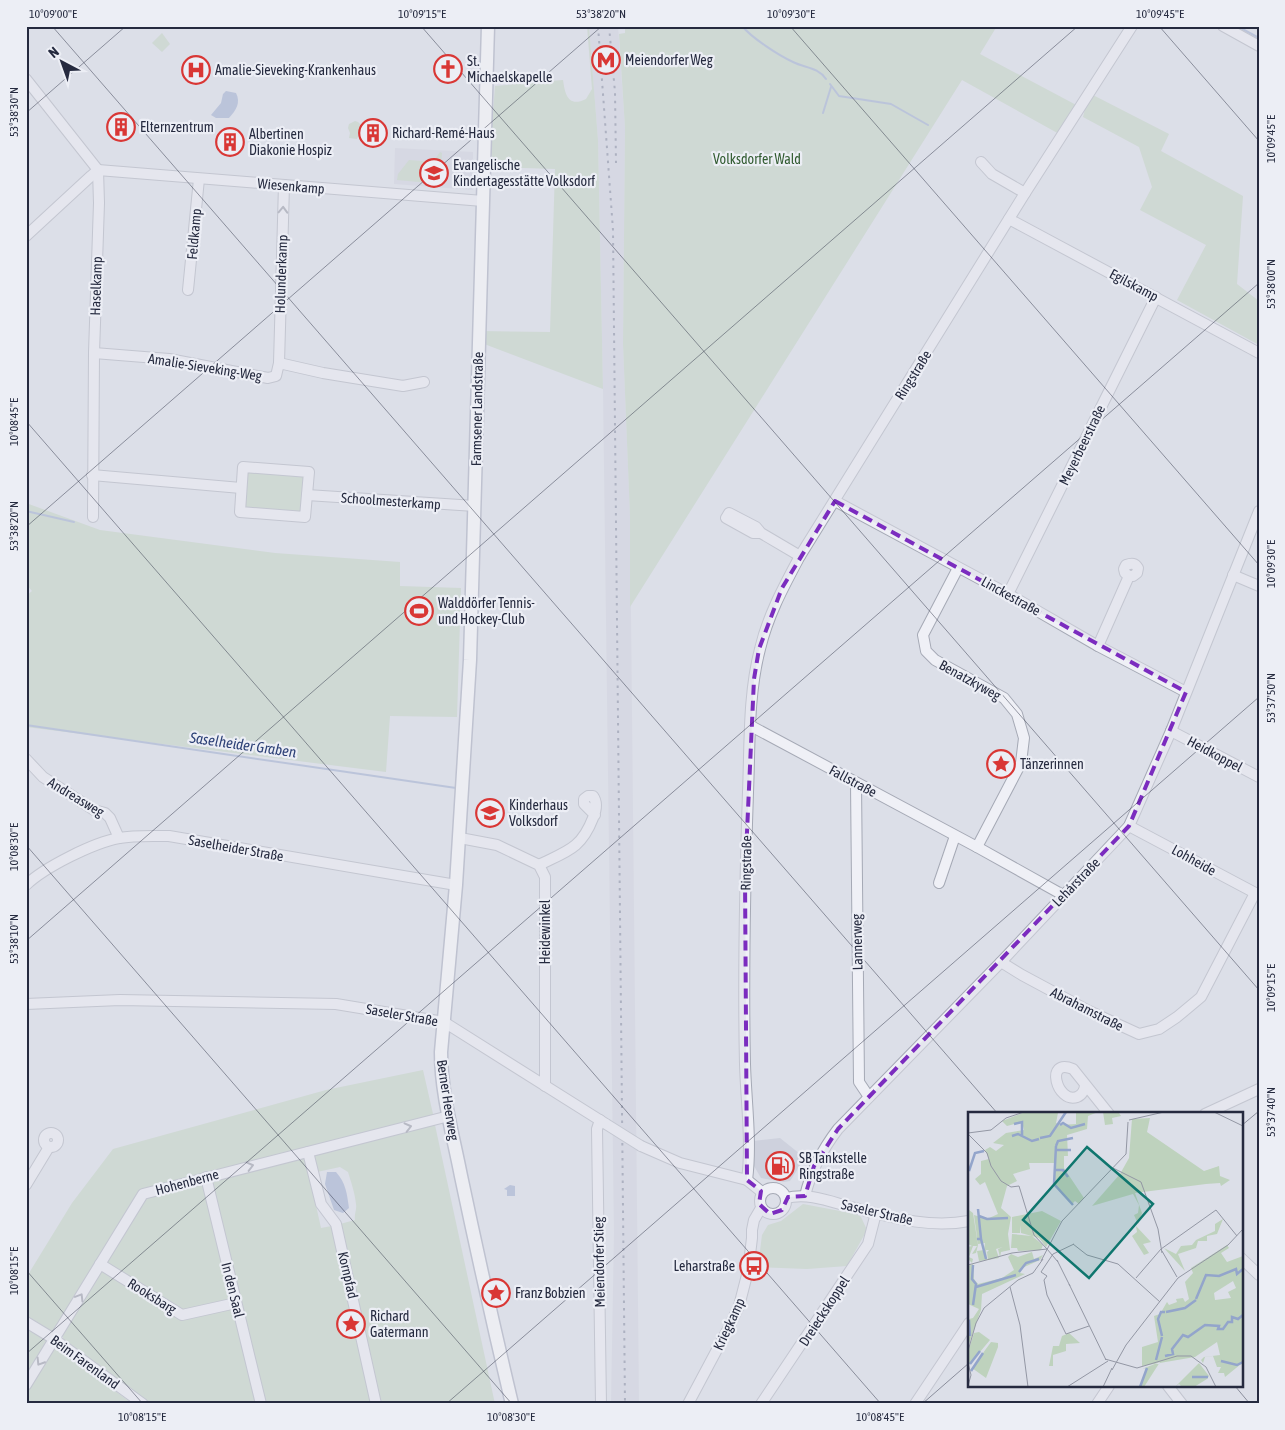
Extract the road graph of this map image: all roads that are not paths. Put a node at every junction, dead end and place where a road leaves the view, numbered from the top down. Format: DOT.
graph roads {
  1 [pos="488,26"];
  2 [pos="1132,26"];
  3 [pos="1223,26"];
  4 [pos="1259,46"];
  5 [pos="26,79"];
  6 [pos="981,162"];
  7 [pos="98,170"];
  8 [pos="199,178"];
  9 [pos="284,185"];
  10 [pos="1025,193"];
  11 [pos="483,201"];
  12 [pos="1009,219"];
  13 [pos="26,236"];
  14 [pos="188,290"];
  15 [pos="1156,297"];
  16 [pos="94,353"];
  17 [pos="1259,353"];
  18 [pos="279,363"];
  19 [pos="424,382"];
  20 [pos="92,475"];
  21 [pos="241,488"];
  22 [pos="307,495"];
  23 [pos="835,501"];
  24 [pos="475,506"];
  25 [pos="1259,511"];
  26 [pos="93,517"];
  27 [pos="760,533"];
  28 [pos="800,556"];
  29 [pos="958,568"];
  30 [pos="1233,575"];
  31 [pos="1129,576"];
  32 [pos="1259,586"];
  33 [pos="1008,594"];
  34 [pos="1098,646"];
  35 [pos="1186,692"];
  36 [pos="751,726"];
  37 [pos="1171,731"];
  38 [pos="26,759"];
  39 [pos="1259,777"];
  40 [pos="856,783"];
  41 [pos="463,792"];
  42 [pos="595,815"];
  43 [pos="1129,826"];
  44 [pos="955,836"];
  45 [pos="119,838"];
  46 [pos="460,838"];
  47 [pos="977,847"];
  48 [pos="539,865"];
  49 [pos="939,883"];
  50 [pos="26,885"];
  51 [pos="456,885"];
  52 [pos="1257,894"];
  53 [pos="1063,895"];
  54 [pos="1001,962"];
  55 [pos="26,1004"];
  56 [pos="444,1022"];
  57 [pos="1085,1084"];
  58 [pos="545,1086"];
  59 [pos="1259,1089"];
  60 [pos="869,1097"];
  61 [pos="1107,1112"];
  62 [pos="1209,1112"];
  63 [pos="449,1116"];
  64 [pos="603,1122"];
  65 [pos="49,1147"];
  66 [pos="308,1152"];
  67 [pos="206,1177"];
  68 [pos="748,1180"];
  69 [pos="26,1185"];
  70 [pos="762,1192"];
  71 [pos="805,1196"];
  72 [pos="786,1198"];
  73 [pos="765,1211"];
  74 [pos="876,1213"];
  75 [pos="968,1220"];
  76 [pos="1242,1259"];
  77 [pos="100,1264"];
  78 [pos="1259,1275"];
  79 [pos="236,1303"];
  80 [pos="26,1322"];
  81 [pos="968,1324"];
  82 [pos="54,1339"];
  83 [pos="26,1385"];
  84 [pos="1108,1388"];
  85 [pos="1170,1388"];
  86 [pos="143,1404"];
  87 [pos="261,1404"];
  88 [pos="376,1404"];
  89 [pos="512,1404"];
  90 [pos="601,1404"];
  91 [pos="688,1404"];
  92 [pos="761,1404"];
  93 [pos="915,1404"];
  94 [pos="1097,1404"];
  95 [pos="1182,1404"];
  1 -- 11 [label="main road, Farmsener Landstraße"];
  2 -- 10 [label="street, Ringstraße"];
  3 -- 4 [label="street"];
  5 -- 7 [label="street"];
  6 -- 10 [label="street"];
  7 -- 8 [label="street, Wiesenkamp"];
  7 -- 13 [label="street"];
  7 -- 16 [label="street, Haselkamp"];
  8 -- 9 [label="street, Wiesenkamp"];
  8 -- 14 [label="street, Feldkamp"];
  9 -- 11 [label="street, Wiesenkamp"];
  18 -- 9 [label="street, Holunderkamp, one-way"];
  10 -- 12 [label="street, Ringstraße"];
  11 -- 24 [label="main road, Farmsener Landstraße"];
  12 -- 15 [label="street, Egilskamp"];
  12 -- 23 [label="street, Ringstraße"];
  15 -- 17 [label="street, Egilskamp"];
  15 -- 33 [label="street, Meyerbeerstraße"];
  16 -- 18 [label="street, Amalie-Sieveking-Weg"];
  16 -- 20 [label="street, Haselkamp"];
  18 -- 19 [label="street, Amalie-Sieveking-Weg"];
  20 -- 21 [label="street"];
  20 -- 26 [label="street, Haselkamp"];
  21 -- 22 [label="street"];
  21 -- 22 [label="street"];
  22 -- 24 [label="street, Schoolmesterkamp"];
  23 -- 28 [label="street, Ringstraße"];
  23 -- 29 [label="street, Linckestraße"];
  24 -- 41 [label="main road, Farmsener Landstraße"];
  25 -- 30 [label="street, Lehárstraße"];
  27 -- 28 [label="street"];
  28 -- 36 [label="street, Ringstraße"];
  29 -- 33 [label="street, Linckestraße"];
  29 -- 47 [label="street, Benatzkyweg"];
  30 -- 32 [label="street"];
  30 -- 35 [label="street, Lehárstraße"];
  31 -- 34 [label="street"];
  33 -- 34 [label="street, Linckestraße"];
  34 -- 35 [label="street, Linckestraße"];
  35 -- 37 [label="street, Lehárstraße"];
  36 -- 40 [label="street, Fallstraße"];
  36 -- 68 [label="street, Ringstraße"];
  37 -- 39 [label="street, Heidkoppel"];
  37 -- 43 [label="street, Lehárstraße"];
  38 -- 45 [label="street, Andreasweg"];
  40 -- 44 [label="street, Fallstraße"];
  40 -- 60 [label="street, Lannerweg"];
  41 -- 46 [label="main road, Berner Heerweg"];
  42 -- 48 [label="street"];
  43 -- 52 [label="street, Lohheide"];
  43 -- 53 [label="street, Lehárstraße"];
  44 -- 47 [label="street, Fallstraße"];
  44 -- 49 [label="street"];
  45 -- 50 [label="street, Saselheider Straße"];
  45 -- 51 [label="street, Saselheider Straße"];
  46 -- 48 [label="street"];
  46 -- 51 [label="main road, Berner Heerweg"];
  47 -- 53 [label="street, Fallstraße"];
  48 -- 58 [label="street, Heidewinkel"];
  51 -- 56 [label="main road, Berner Heerweg"];
  52 -- 54 [label="street, Abrahamstraße"];
  53 -- 54 [label="street, Lehárstraße"];
  54 -- 60 [label="street, Lehárstraße"];
  55 -- 56 [label="street, Saseler Straße"];
  56 -- 58 [label="street, Saseler Straße"];
  56 -- 63 [label="main road, Berner Heerweg"];
  57 -- 61 [label="street"];
  58 -- 64 [label="street, Saseler Straße"];
  59 -- 62 [label="street"];
  60 -- 71 [label="street, Lehárstraße"];
  66 -- 63 [label="street, Hohenberne, one-way"];
  63 -- 89 [label="main road, Berner Heerweg"];
  64 -- 68 [label="street, Saseler Straße, bridge"];
  64 -- 90 [label="street, Meiendorfer Stieg"];
  65 -- 69 [label="street"];
  67 -- 66 [label="street, Hohenberne, one-way"];
  66 -- 88 [label="street, Kornpfad"];
  67 -- 77 [label="street, Hohenberne"];
  67 -- 79 [label="street, In den Saal"];
  68 -- 70 [label="street, Saseler Straße"];
  70 -- 72 [label="street, Saseler Straße"];
  70 -- 73 [label="street"];
  71 -- 72 [label="street, Saseler Straße"];
  71 -- 74 [label="street, Saseler Straße"];
  72 -- 73 [label="street"];
  73 -- 91 [label="street, Kriegkamp"];
  74 -- 75 [label="street, Saseler Straße"];
  74 -- 92 [label="street, Dreieckskoppel"];
  76 -- 78 [label="street"];
  77 -- 79 [label="street, Rooksbarg"];
  82 -- 77 [label="street, Hohenberne, one-way"];
  79 -- 87 [label="street, In den Saal"];
  80 -- 82 [label="street, Beim Farenland"];
  81 -- 93 [label="street"];
  82 -- 83 [label="street, Hohenberne, one-way"];
  82 -- 86 [label="street, Beim Farenland"];
  84 -- 94 [label="street"];
  85 -- 95 [label="street"];
}
